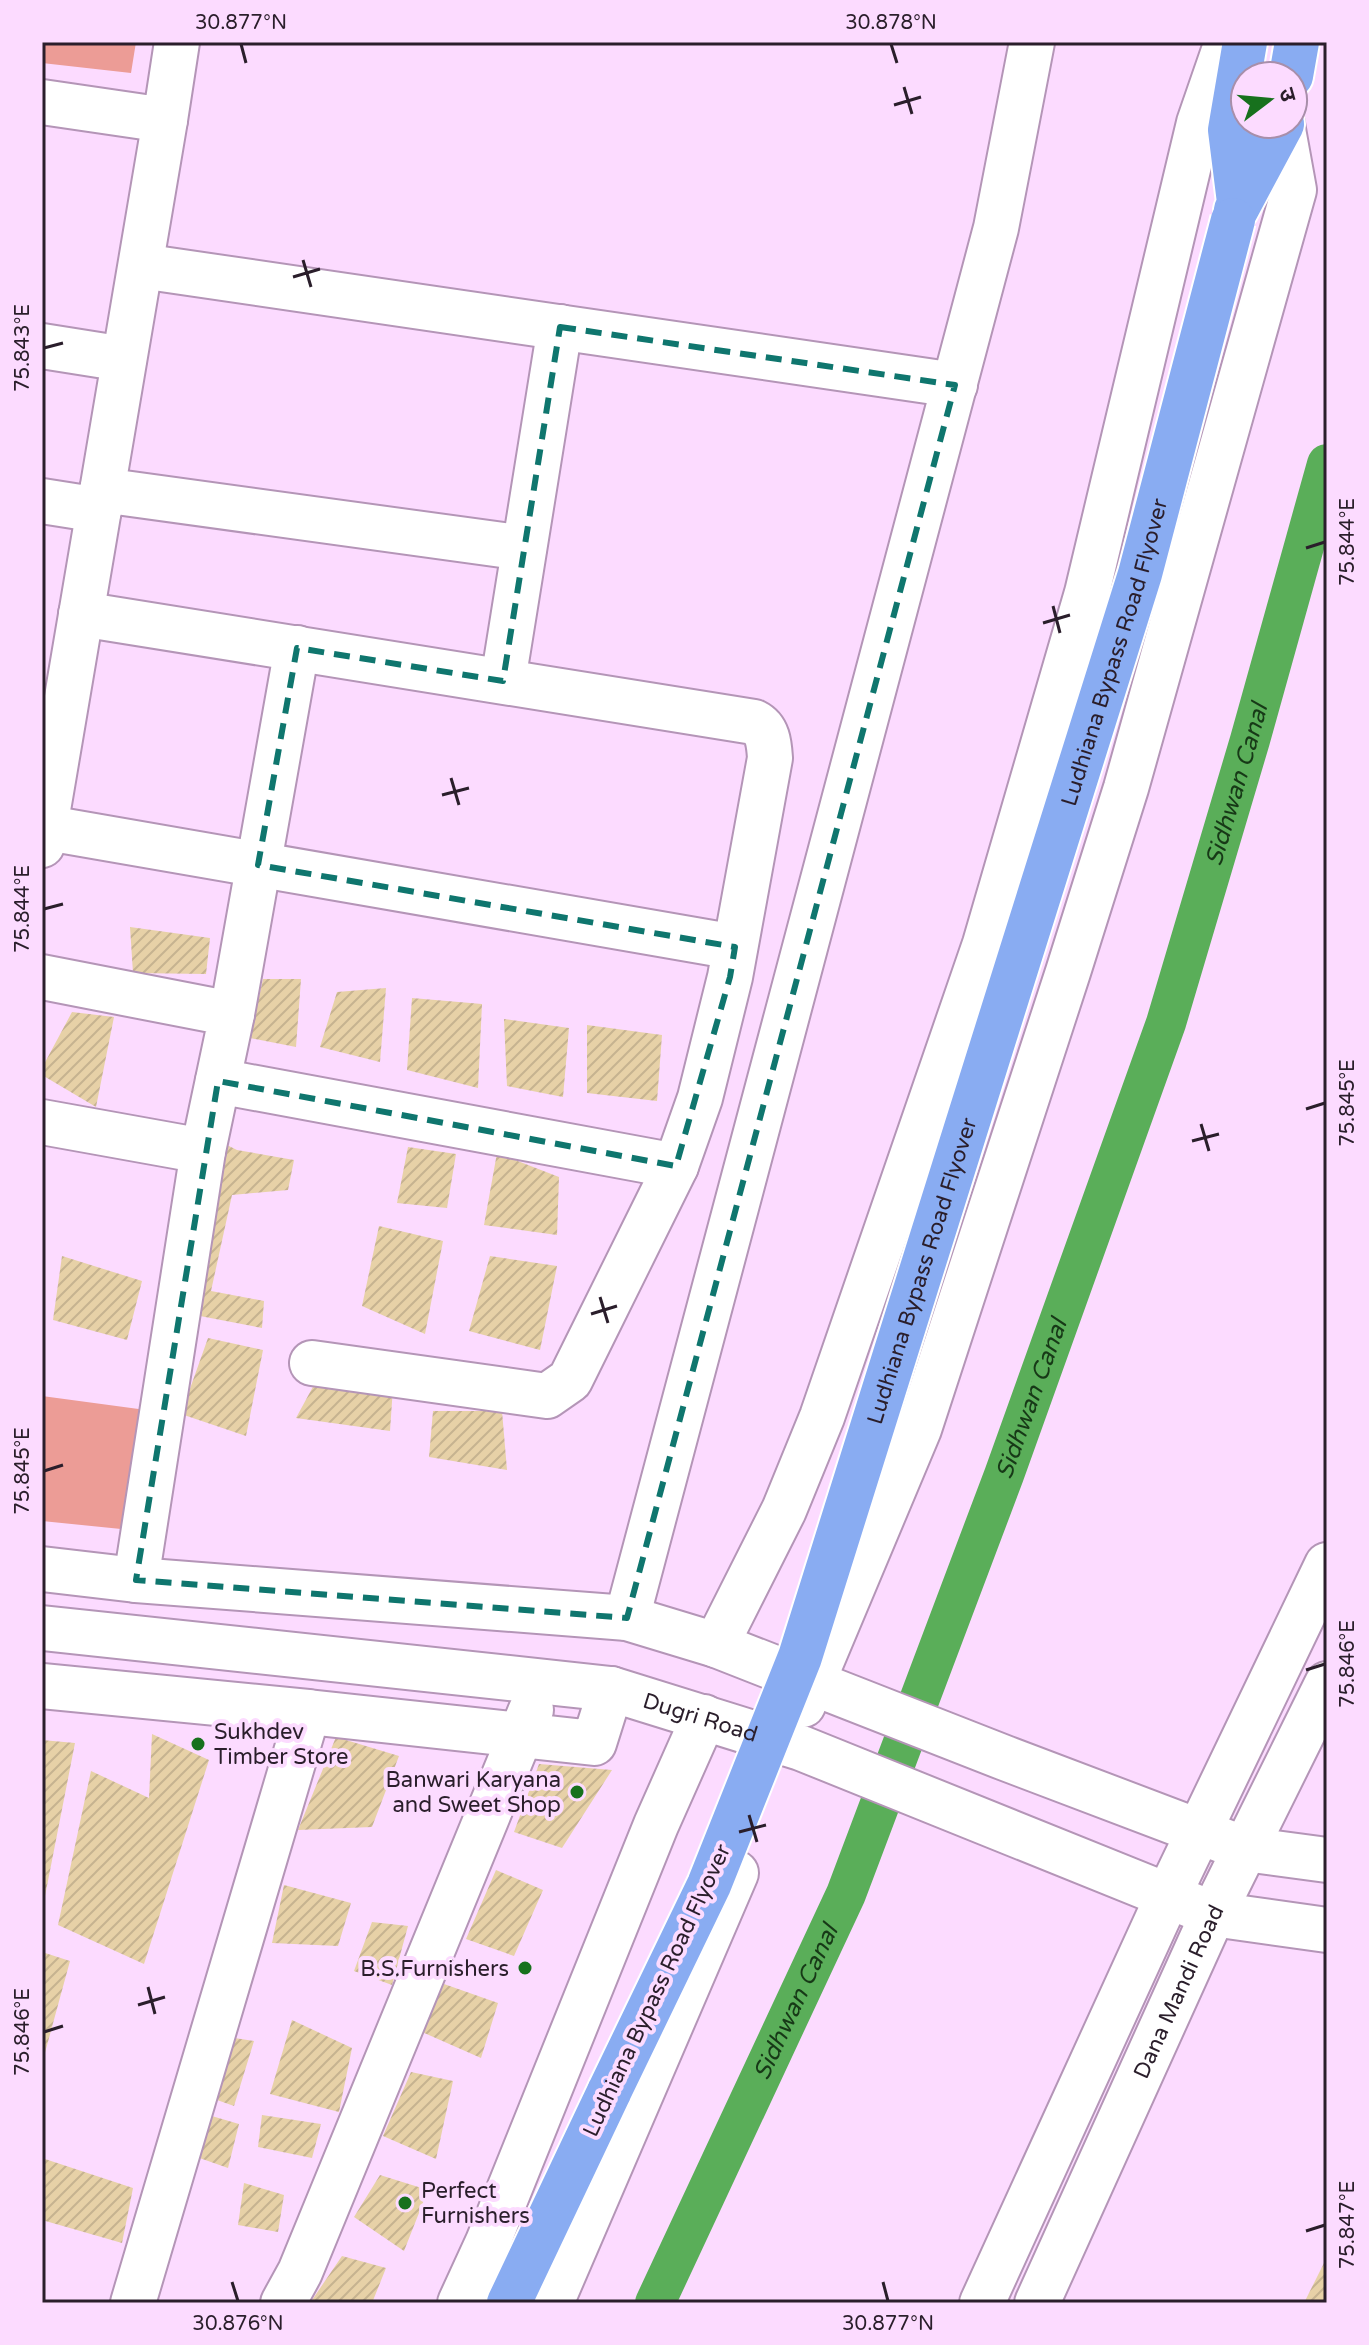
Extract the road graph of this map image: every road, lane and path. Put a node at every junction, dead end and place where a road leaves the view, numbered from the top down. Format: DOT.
graph roads {
  1 [pos="177,42"];
  2 [pos="1032,42"];
  3 [pos="1227,42"];
  4 [pos="1245,42"];
  5 [pos="42,102"];
  6 [pos="165,120"];
  7 [pos="1274,140"];
  8 [pos="1285,140"];
  9 [pos="1236,211"];
  10 [pos="141,266"];
  11 [pos="560,327"];
  12 [pos="42,346"];
  13 [pos="124,359"];
  14 [pos="955,385"];
  15 [pos="100,500"];
  16 [pos="42,501"];
  17 [pos="524,548"];
  18 [pos="81,614"];
  19 [pos="297,648"];
  20 [pos="503,681"];
  21 [pos="43,833"];
  22 [pos="258,865"];
  23 [pos="735,947"];
  24 [pos="42,977"];
  25 [pos="232,1014"];
  26 [pos="218,1081"];
  27 [pos="42,1122"];
  28 [pos="203,1151"];
  29 [pos="676,1166"];
  30 [pos="312,1363"];
  31 [pos="1327,1565"];
  32 [pos="42,1569"];
  33 [pos="136,1580"];
  34 [pos="627,1618"];
  35 [pos="42,1628"];
  36 [pos="716,1645"];
  37 [pos="542,1682"];
  38 [pos="1327,1684"];
  39 [pos="42,1686"];
  40 [pos="817,1686"];
  41 [pos="611,1689"];
  42 [pos="308,1712"];
  43 [pos="704,1717"];
  44 [pos="520,1737"];
  45 [pos="794,1746"];
  46 [pos="1198,1833"];
  47 [pos="1245,1849"];
  48 [pos="1327,1860"];
  49 [pos="1168,1896"];
  50 [pos="1213,1914"];
  51 [pos="1327,1930"];
  52 [pos="133,2303"];
  53 [pos="283,2303"];
  54 [pos="460,2303"];
  55 [pos="509,2303"];
  56 [pos="551,2303"];
  57 [pos="982,2303"];
  58 [pos="1037,2303"];
  1 -- 6 [label="street"];
  2 -- 14 [label="street"];
  3 -- 36 [label="street"];
  4 -- 9 [label="highway, Ludhiana Bypass Road Flyover"];
  5 -- 6 [label="street"];
  6 -- 10 [label="street"];
  7 -- 9 [label="highway, Ludhiana Bypass Road Flyover"];
  8 -- 40 [label="street"];
  9 -- 55 [label="highway, Ludhiana Bypass Road Flyover, bridge"];
  10 -- 11 [label="street"];
  10 -- 13 [label="street"];
  11 -- 14 [label="street"];
  11 -- 17 [label="street"];
  12 -- 13 [label="street"];
  13 -- 15 [label="street"];
  14 -- 34 [label="street"];
  15 -- 16 [label="street"];
  15 -- 17 [label="street"];
  15 -- 18 [label="street"];
  17 -- 20 [label="street"];
  18 -- 19 [label="street"];
  18 -- 21 [label="street"];
  19 -- 20 [label="street"];
  19 -- 22 [label="street"];
  20 -- 23 [label="street"];
  21 -- 22 [label="street"];
  22 -- 23 [label="street"];
  22 -- 25 [label="street"];
  23 -- 29 [label="street"];
  24 -- 25 [label="street"];
  25 -- 26 [label="street"];
  26 -- 28 [label="street"];
  26 -- 29 [label="street"];
  27 -- 28 [label="street"];
  28 -- 33 [label="street"];
  29 -- 30 [label="street"];
  31 -- 46 [label="street"];
  32 -- 33 [label="street"];
  33 -- 34 [label="street"];
  34 -- 36 [label="street"];
  35 -- 37 [label="street, Dugri Road"];
  36 -- 40 [label="street"];
  37 -- 41 [label="street, Dugri Road"];
  37 -- 44 [label="street"];
  38 -- 47 [label="street, Dana Mandi Road"];
  39 -- 42 [label="street"];
  40 -- 45 [label="street"];
  40 -- 46 [label="street"];
  41 -- 43 [label="street, Dugri Road"];
  41 -- 44 [label="street"];
  42 -- 44 [label="street"];
  42 -- 52 [label="street"];
  43 -- 45 [label="street, Dugri Road"];
  43 -- 54 [label="street"];
  44 -- 53 [label="street"];
  45 -- 49 [label="street, Dugri Road"];
  45 -- 56 [label="street"];
  46 -- 47 [label="street"];
  46 -- 49 [label="street"];
  47 -- 48 [label="street"];
  47 -- 50 [label="street, Dana Mandi Road"];
  49 -- 50 [label="street, Dugri Road"];
  49 -- 57 [label="street"];
  50 -- 51 [label="street, Dugri Road"];
  50 -- 58 [label="street, Dana Mandi Road"];
}
